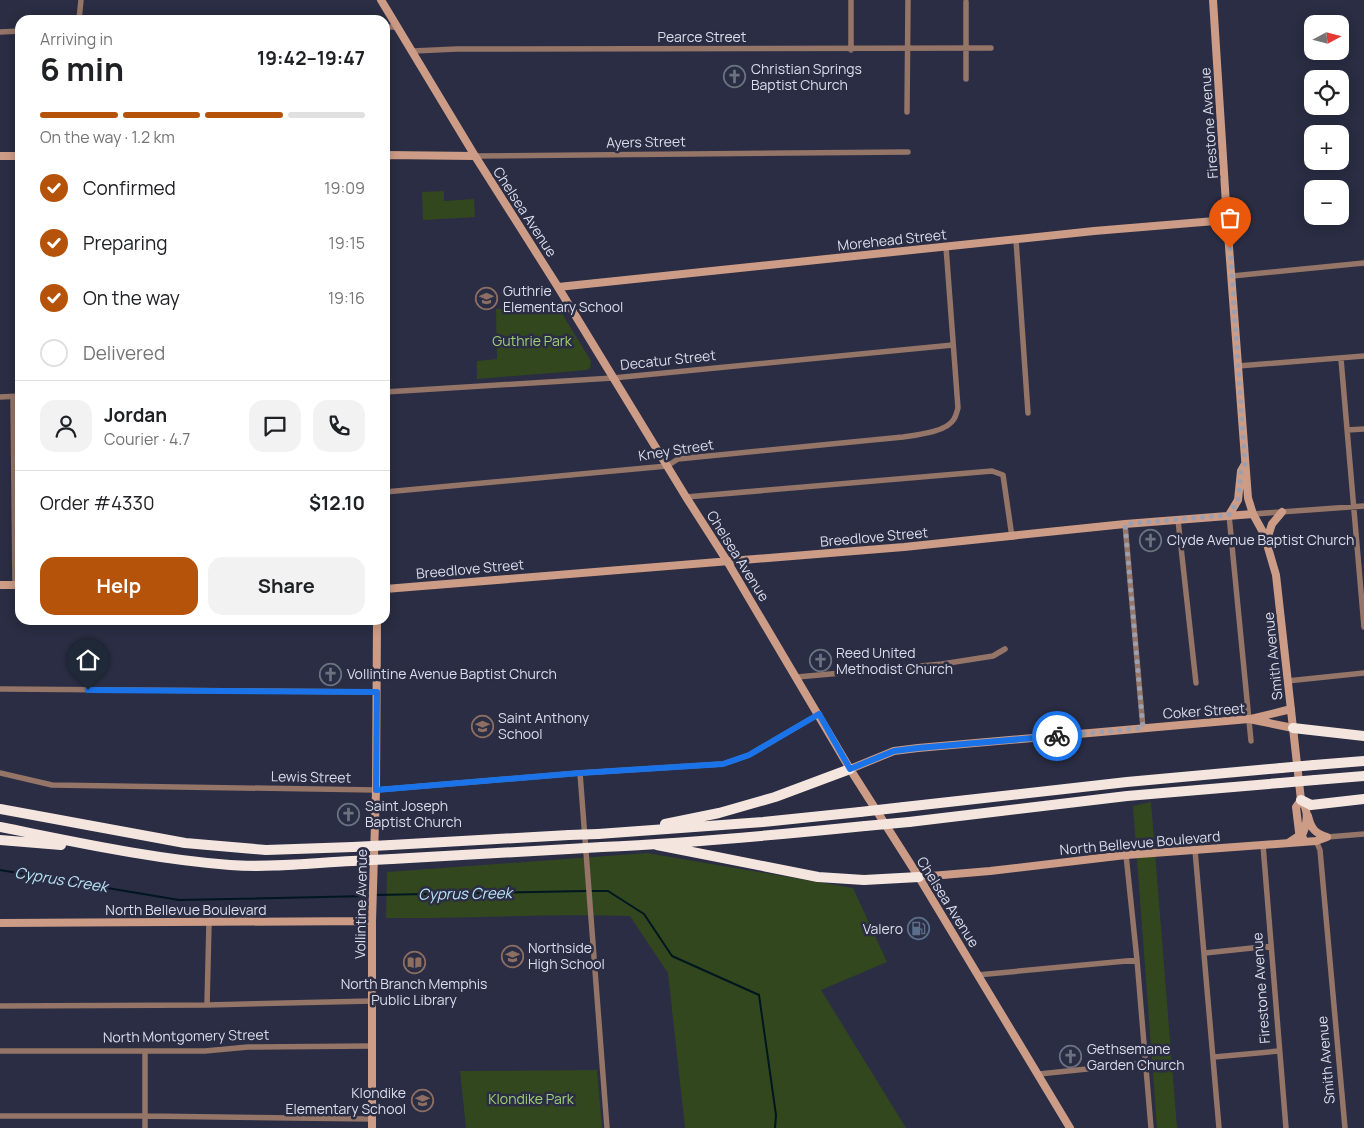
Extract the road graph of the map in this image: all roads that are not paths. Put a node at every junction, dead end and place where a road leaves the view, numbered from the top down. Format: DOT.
graph roads {
  1 [pos="81,0"];
  2 [pos="381,0"];
  3 [pos="851,0"];
  4 [pos="908,0"];
  5 [pos="1213,0"];
  6 [pos="966,2"];
  7 [pos="80,15"];
  8 [pos="390,15"];
  9 [pos="390,15"];
  10 [pos="390,27"];
  11 [pos="397,27"];
  12 [pos="15,31"];
  13 [pos="0,32"];
  14 [pos="992,48"];
  15 [pos="908,49"];
  16 [pos="966,49"];
  17 [pos="851,50"];
  18 [pos="413,51"];
  19 [pos="966,79"];
  20 [pos="907,112"];
  21 [pos="908,152"];
  22 [pos="390,155"];
  23 [pos="0,156"];
  24 [pos="15,156"];
  25 [pos="474,156"];
  26 [pos="1227,220"];
  27 [pos="1016,240"];
  28 [pos="946,247"];
  29 [pos="1364,263"];
  30 [pos="1232,276"];
  31 [pos="558,287"];
  32 [pos="953,345"];
  33 [pos="1364,356"];
  34 [pos="1341,359"];
  35 [pos="1238,366"];
  36 [pos="613,378"];
  37 [pos="390,393"];
  38 [pos="0,397"];
  39 [pos="15,397"];
  40 [pos="1028,413"];
  41 [pos="1364,429"];
  42 [pos="1347,430"];
  43 [pos="1245,464"];
  44 [pos="667,466"];
  45 [pos="390,492"];
  46 [pos="686,497"];
  47 [pos="1364,506"];
  48 [pos="1353,507"];
  49 [pos="1282,512"];
  50 [pos="1253,514"];
  51 [pos="1229,515"];
  52 [pos="1178,520"];
  53 [pos="1125,524"];
  54 [pos="1012,537"];
  55 [pos="1266,542"];
  56 [pos="727,561"];
  57 [pos="0,585"];
  58 [pos="15,585"];
  59 [pos="390,589"];
  60 [pos="377,625"];
  61 [pos="1364,627"];
  62 [pos="1005,649"];
  63 [pos="1364,673"];
  64 [pos="797,677"];
  65 [pos="1287,681"];
  66 [pos="1196,684"];
  67 [pos="0,689"];
  68 [pos="377,692"];
  69 [pos="1291,709"];
  70 [pos="819,714"];
  71 [pos="1249,719"];
  72 [pos="1143,728"];
  73 [pos="1293,728"];
  74 [pos="1364,736"];
  75 [pos="1251,741"];
  76 [pos="1364,761"];
  77 [pos="850,769"];
  78 [pos="580,773"];
  79 [pos="0,774"];
  80 [pos="1364,776"];
  81 [pos="376,790"];
  82 [pos="1364,799"];
  83 [pos="1301,800"];
  84 [pos="0,810"];
  85 [pos="1307,814"];
  86 [pos="0,827"];
  87 [pos="0,832"];
  88 [pos="617,832"];
  89 [pos="1364,834"];
  90 [pos="1300,835"];
  91 [pos="1327,837"];
  92 [pos="0,840"];
  93 [pos="1313,841"];
  94 [pos="1288,843"];
  95 [pos="83,844"];
  96 [pos="657,845"];
  97 [pos="1263,845"];
  98 [pos="104,848"];
  99 [pos="1195,850"];
  100 [pos="1126,855"];
  101 [pos="919,877"];
  102 [pos="372,921"];
  103 [pos="209,923"];
  104 [pos="0,924"];
  105 [pos="1271,946"];
  106 [pos="1205,953"];
  107 [pos="1137,960"];
  108 [pos="977,974"];
  109 [pos="372,1001"];
  110 [pos="206,1005"];
  111 [pos="0,1006"];
  112 [pos="372,1046"];
  113 [pos="0,1051"];
  114 [pos="145,1051"];
  115 [pos="1279,1051"];
  116 [pos="1214,1057"];
  117 [pos="1145,1063"];
  118 [pos="1038,1074"];
  119 [pos="0,1116"];
  120 [pos="145,1116"];
  121 [pos="372,1119"];
  122 [pos="145,1128"];
  123 [pos="372,1128"];
  124 [pos="607,1128"];
  125 [pos="1070,1128"];
  126 [pos="1151,1128"];
  127 [pos="1220,1128"];
  128 [pos="1286,1128"];
  129 [pos="1345,1128"];
  1 -- 7 [label="street"];
  2 -- 8 [label="main road, Chelsea Avenue"];
  3 -- 17 [label="street"];
  4 -- 15 [label="street"];
  5 -- 26 [label="main road, Firestone Avenue"];
  6 -- 16 [label="street"];
  9 -- 11 [label="main road, Chelsea Avenue"];
  10 -- 11 [label="street"];
  11 -- 18 [label="main road, Chelsea Avenue"];
  12 -- 13 [label="street"];
  14 -- 16 [label="street, Pearce Street"];
  15 -- 16 [label="street, Pearce Street"];
  15 -- 17 [label="street, Pearce Street"];
  15 -- 20 [label="street"];
  16 -- 19 [label="street"];
  17 -- 18 [label="street, Pearce Street"];
  18 -- 25 [label="main road, Chelsea Avenue"];
  21 -- 25 [label="street, Ayers Street"];
  22 -- 25 [label="main road, Ayers Street"];
  23 -- 24 [label="main road"];
  25 -- 31 [label="main road, Chelsea Avenue"];
  26 -- 27 [label="main road, Morehead Street"];
  26 -- 30 [label="main road, Firestone Avenue"];
  27 -- 28 [label="main road, Morehead Street"];
  27 -- 40 [label="street"];
  28 -- 31 [label="main road, Morehead Street"];
  28 -- 32 [label="street"];
  29 -- 30 [label="street"];
  30 -- 35 [label="main road, Firestone Avenue"];
  31 -- 36 [label="main road, Chelsea Avenue"];
  32 -- 36 [label="street, Decatur Street"];
  32 -- 44 [label="street, Kney Street"];
  33 -- 34 [label="street"];
  34 -- 35 [label="street"];
  34 -- 42 [label="street"];
  35 -- 43 [label="main road, Firestone Avenue"];
  36 -- 37 [label="street, Decatur Street"];
  36 -- 44 [label="main road, Chelsea Avenue"];
  38 -- 39 [label="street"];
  41 -- 42 [label="street"];
  42 -- 48 [label="street"];
  43 -- 50 [label="main road, Firestone Avenue"];
  43 -- 51 [label="main road"];
  44 -- 45 [label="street, Kney Street"];
  44 -- 46 [label="main road, Chelsea Avenue"];
  46 -- 54 [label="street"];
  46 -- 56 [label="main road, Chelsea Avenue"];
  47 -- 48 [label="street, Breedlove Street"];
  48 -- 49 [label="street, Breedlove Street"];
  48 -- 61 [label="street"];
  49 -- 50 [label="street, Breedlove Street"];
  49 -- 55 [label="main road"];
  50 -- 51 [label="main road, Breedlove Street"];
  50 -- 55 [label="main road, Smith Avenue"];
  51 -- 52 [label="main road, Breedlove Street"];
  51 -- 71 [label="street"];
  52 -- 53 [label="main road, Breedlove Street"];
  52 -- 66 [label="street"];
  53 -- 54 [label="main road, Breedlove Street"];
  53 -- 72 [label="street"];
  54 -- 56 [label="main road, Breedlove Street"];
  55 -- 65 [label="main road, Smith Avenue"];
  56 -- 59 [label="main road, Breedlove Street"];
  56 -- 64 [label="main road, Chelsea Avenue"];
  57 -- 58 [label="main road"];
  60 -- 68 [label="main road, Vollintine Avenue"];
  62 -- 64 [label="street"];
  63 -- 65 [label="street"];
  64 -- 70 [label="main road, Chelsea Avenue"];
  65 -- 69 [label="main road, Smith Avenue"];
  67 -- 68 [label="street"];
  68 -- 81 [label="main road, Vollintine Avenue"];
  69 -- 71 [label="main road"];
  69 -- 73 [label="main road, Smith Avenue"];
  70 -- 77 [label="main road, Chelsea Avenue"];
  70 -- 78 [label="street, Lewis Street"];
  71 -- 72 [label="main road, Coker Street"];
  71 -- 73 [label="main road, Coker Street"];
  71 -- 75 [label="street"];
  72 -- 77 [label="main road, Coker Street"];
  73 -- 74 [label="highway"];
  73 -- 83 [label="main road, Smith Avenue"];
  76 -- 88 [label="highway, bridge"];
  77 -- 88 [label="highway"];
  77 -- 101 [label="main road, Chelsea Avenue"];
  78 -- 81 [label="street, Lewis Street"];
  78 -- 124 [label="street"];
  79 -- 81 [label="street, Lewis Street"];
  80 -- 96 [label="highway, bridge"];
  81 -- 102 [label="main road, Vollintine Avenue"];
  82 -- 83 [label="highway"];
  83 -- 85 [label="main road, Smith Avenue"];
  83 -- 90 [label="main road, Smith Avenue"];
  84 -- 88 [label="highway, bridge"];
  85 -- 90 [label="main road"];
  85 -- 91 [label="main road, Smith Avenue"];
  86 -- 95 [label="highway"];
  87 -- 95 [label="highway"];
  89 -- 91 [label="street, North Bellevue Boulevard"];
  90 -- 93 [label="main road"];
  90 -- 94 [label="main road"];
  91 -- 93 [label="main road, North Bellevue Boulevard"];
  92 -- 98 [label="highway"];
  93 -- 94 [label="main road, North Bellevue Boulevard"];
  93 -- 129 [label="street, Smith Avenue"];
  94 -- 97 [label="main road, North Bellevue Boulevard"];
  95 -- 98 [label="highway"];
  96 -- 98 [label="highway, bridge"];
  96 -- 101 [label="highway"];
  97 -- 99 [label="main road, North Bellevue Boulevard"];
  97 -- 105 [label="street, Firestone Avenue"];
  99 -- 100 [label="main road, North Bellevue Boulevard"];
  99 -- 106 [label="street"];
  100 -- 101 [label="main road, North Bellevue Boulevard"];
  100 -- 107 [label="street"];
  101 -- 108 [label="main road, Chelsea Avenue"];
  102 -- 103 [label="main road, North Bellevue Boulevard"];
  102 -- 109 [label="main road, Vollintine Avenue"];
  103 -- 104 [label="main road, North Bellevue Boulevard"];
  103 -- 110 [label="street"];
  105 -- 106 [label="street"];
  105 -- 115 [label="street, Firestone Avenue"];
  106 -- 116 [label="street"];
  107 -- 108 [label="street"];
  107 -- 117 [label="street"];
  108 -- 118 [label="main road, Chelsea Avenue"];
  109 -- 110 [label="street"];
  109 -- 112 [label="main road, Vollintine Avenue"];
  110 -- 111 [label="street"];
  112 -- 114 [label="street, North Montgomery Street"];
  112 -- 121 [label="main road, Vollintine Avenue"];
  113 -- 114 [label="street, North Montgomery Street"];
  114 -- 120 [label="street"];
  115 -- 116 [label="street"];
  115 -- 128 [label="street, Firestone Avenue"];
  116 -- 127 [label="street"];
  117 -- 118 [label="street"];
  117 -- 126 [label="street"];
  118 -- 125 [label="main road, Chelsea Avenue"];
  119 -- 120 [label="street"];
  120 -- 121 [label="street"];
  120 -- 122 [label="street"];
  121 -- 123 [label="main road, Vollintine Avenue"];
}
